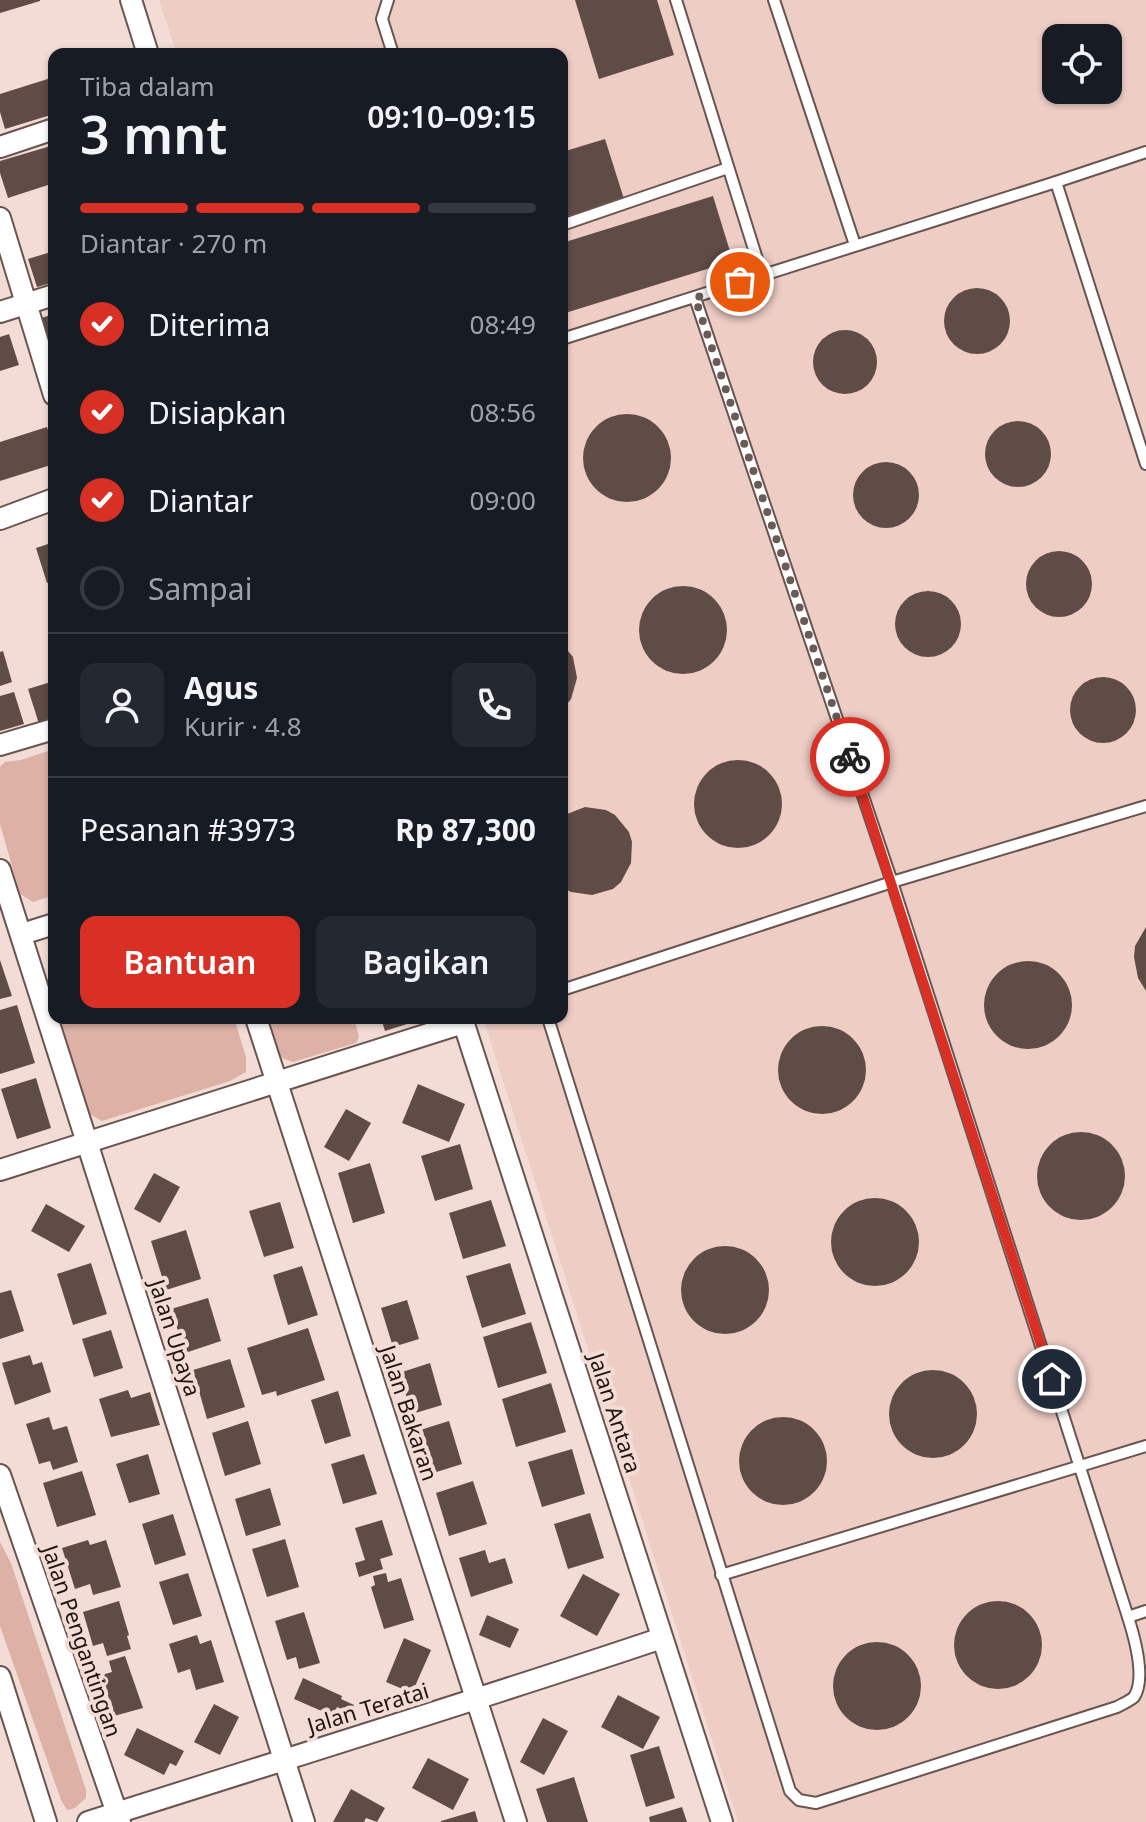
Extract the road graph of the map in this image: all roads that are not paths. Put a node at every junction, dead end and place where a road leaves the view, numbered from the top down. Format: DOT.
graph roads {
  1 [pos="131,0"];
  2 [pos="388,0"];
  3 [pos="676,0"];
  4 [pos="774,0"];
  5 [pos="146,48"];
  6 [pos="391,48"];
  7 [pos="48,131"];
  8 [pos="0,147"];
  9 [pos="1146,152"];
  10 [pos="728,168"];
  11 [pos="1056,182"];
  12 [pos="0,218"];
  13 [pos="568,223"];
  14 [pos="855,245"];
  15 [pos="762,275"];
  16 [pos="48,297"];
  17 [pos="695,298"];
  18 [pos="27,303"];
  19 [pos="0,312"];
  20 [pos="568,337"];
  21 [pos="48,375"];
  22 [pos="1146,464"];
  23 [pos="48,501"];
  24 [pos="0,519"];
  25 [pos="48,731"];
  26 [pos="0,745"];
  27 [pos="1146,806"];
  28 [pos="0,870"];
  29 [pos="892,882"];
  30 [pos="48,926"];
  31 [pos="22,934"];
  32 [pos="568,988"];
  33 [pos="48,1017"];
  34 [pos="50,1024"];
  35 [pos="258,1024"];
  36 [pos="453,1024"];
  37 [pos="463,1024"];
  38 [pos="550,1024"];
  39 [pos="277,1084"];
  40 [pos="88,1144"];
  41 [pos="0,1170"];
  42 [pos="1146,1446"];
  43 [pos="1080,1466"];
  44 [pos="0,1475"];
  45 [pos="5,1505"];
  46 [pos="721,1575"];
  47 [pos="1146,1611"];
  48 [pos="1128,1617"];
  49 [pos="662,1638"];
  50 [pos="0,1679"];
  51 [pos="477,1701"];
  52 [pos="284,1758"];
  53 [pos="118,1817"];
  54 [pos="46,1822"];
  55 [pos="88,1822"];
  56 [pos="304,1822"];
  57 [pos="516,1822"];
  58 [pos="722,1822"];
  1 -- 5 [label="street"];
  2 -- 6 [label="lane"];
  3 -- 10 [label="lane"];
  4 -- 14 [label="lane"];
  7 -- 8 [label="street"];
  9 -- 11 [label="lane"];
  10 -- 13 [label="lane"];
  10 -- 15 [label="lane"];
  11 -- 14 [label="lane"];
  11 -- 22 [label="lane"];
  12 -- 18 [label="street"];
  14 -- 15 [label="lane"];
  15 -- 17 [label="lane"];
  16 -- 18 [label="street"];
  17 -- 20 [label="lane"];
  17 -- 29 [label="lane"];
  18 -- 19 [label="street"];
  18 -- 21 [label="street"];
  23 -- 24 [label="street"];
  25 -- 26 [label="street"];
  27 -- 29 [label="lane"];
  28 -- 31 [label="street, Jalan Upaya"];
  29 -- 32 [label="lane"];
  29 -- 43 [label="lane"];
  30 -- 31 [label="street"];
  31 -- 33 [label="street, Jalan Upaya"];
  34 -- 40 [label="street, Jalan Upaya"];
  35 -- 39 [label="street, Jalan Bakaran"];
  36 -- 39 [label="street"];
  37 -- 49 [label="street, Jalan Antara"];
  38 -- 46 [label="lane"];
  39 -- 40 [label="street"];
  39 -- 51 [label="street, Jalan Bakaran"];
  40 -- 41 [label="street"];
  40 -- 52 [label="street, Jalan Upaya"];
  42 -- 43 [label="lane"];
  43 -- 46 [label="lane"];
  43 -- 48 [label="lane"];
  44 -- 45 [label="street, Jalan Pengantingan"];
  45 -- 53 [label="street, Jalan Pengantingan"];
  46 -- 48 [label="lane"];
  47 -- 48 [label="lane"];
  49 -- 51 [label="street, Jalan Teratai"];
  49 -- 58 [label="street, Jalan Antara"];
  50 -- 54 [label="street"];
  51 -- 52 [label="street, Jalan Teratai"];
  51 -- 57 [label="street, Jalan Bakaran"];
  52 -- 53 [label="street, Jalan Teratai"];
  52 -- 56 [label="street, Jalan Upaya"];
  53 -- 55 [label="street, Jalan Teratai"];
}
